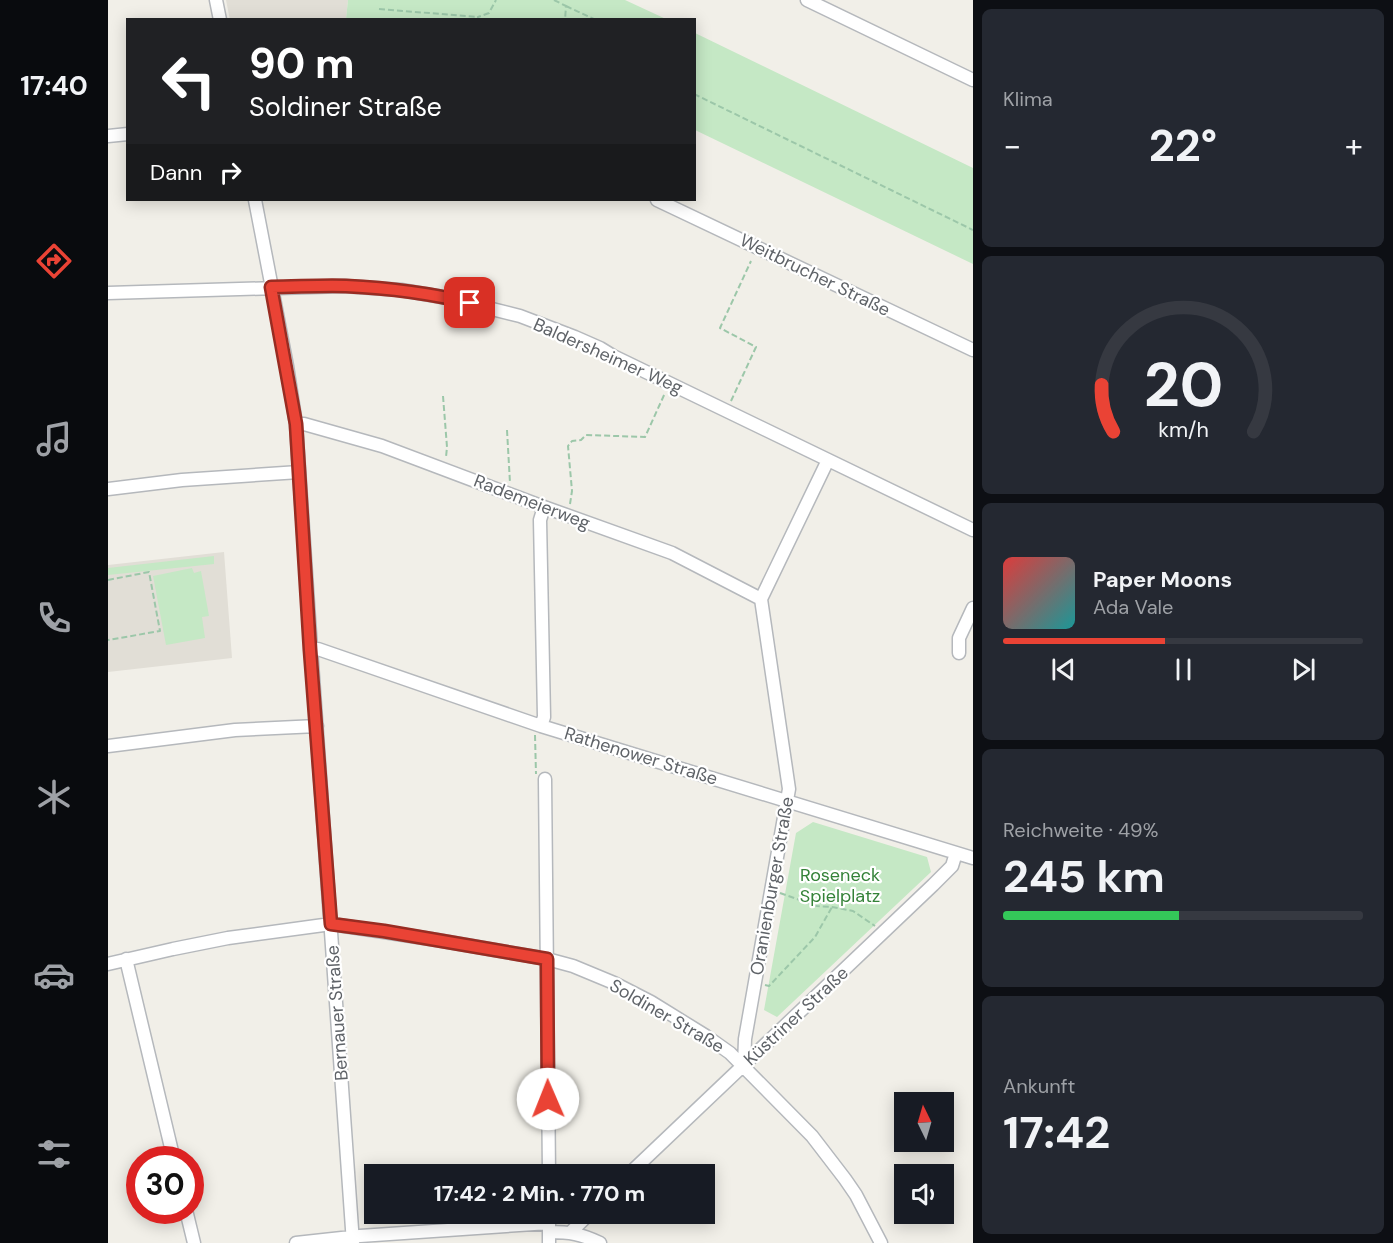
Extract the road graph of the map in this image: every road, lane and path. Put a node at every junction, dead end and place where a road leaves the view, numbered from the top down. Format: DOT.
graph roads {
  1 [pos="216,0"];
  2 [pos="496,0"];
  3 [pos="554,0"];
  4 [pos="807,0"];
  5 [pos="566,6"];
  6 [pos="379,9"];
  7 [pos="220,18"];
  8 [pos="478,18"];
  9 [pos="564,18"];
  10 [pos="592,18"];
  11 [pos="973,80"];
  12 [pos="696,94"];
  13 [pos="126,134"];
  14 [pos="108,136"];
  15 [pos="255,201"];
  16 [pos="659,201"];
  17 [pos="973,231"];
  18 [pos="751,261"];
  19 [pos="271,287"];
  20 [pos="108,293"];
  21 [pos="973,350"];
  22 [pos="665,393"];
  23 [pos="443,396"];
  24 [pos="731,401"];
  25 [pos="296,424"];
  26 [pos="507,430"];
  27 [pos="828,460"];
  28 [pos="444,469"];
  29 [pos="299,472"];
  30 [pos="108,489"];
  31 [pos="510,494"];
  32 [pos="544,507"];
  33 [pos="567,515"];
  34 [pos="973,530"];
  35 [pos="108,580"];
  36 [pos="761,599"];
  37 [pos="973,608"];
  38 [pos="108,640"];
  39 [pos="310,650"];
  40 [pos="959,653"];
  41 [pos="317,726"];
  42 [pos="538,729"];
  43 [pos="108,746"];
  44 [pos="540,777"];
  45 [pos="788,801"];
  46 [pos="957,853"];
  47 [pos="973,858"];
  48 [pos="771,892"];
  49 [pos="832,907"];
  50 [pos="331,924"];
  51 [pos="882,934"];
  52 [pos="126,959"];
  53 [pos="547,959"];
  54 [pos="108,964"];
  55 [pos="755,984"];
  56 [pos="744,1066"];
  57 [pos="171,1146"];
  58 [pos="549,1164"];
  59 [pos="640,1164"];
  60 [pos="189,1224"];
  61 [pos="579,1224"];
  62 [pos="549,1228"];
  63 [pos="571,1232"];
  64 [pos="353,1240"];
  65 [pos="194,1243"];
  66 [pos="296,1243"];
  67 [pos="600,1243"];
  68 [pos="881,1243"];
  1 -- 7 [label="street"];
  2 -- 8 [label="path"];
  3 -- 5 [label="path"];
  4 -- 11 [label="street"];
  5 -- 9 [label="path"];
  5 -- 10 [label="path"];
  6 -- 8 [label="path"];
  12 -- 17 [label="path"];
  13 -- 14 [label="street"];
  15 -- 19 [label="street, Bernauer Straße"];
  16 -- 21 [label="street, Weitbrucher Straße"];
  18 -- 24 [label="path"];
  19 -- 20 [label="street, Baldersheimer Weg"];
  19 -- 25 [label="street, Bernauer Straße"];
  19 -- 27 [label="street, Baldersheimer Weg"];
  22 -- 33 [label="path"];
  23 -- 28 [label="path"];
  25 -- 28 [label="street, Rademeierweg"];
  25 -- 29 [label="street, Bernauer Straße"];
  26 -- 31 [label="path"];
  27 -- 34 [label="street, Baldersheimer Weg"];
  27 -- 36 [label="street"];
  28 -- 31 [label="street, Rademeierweg"];
  29 -- 30 [label="street"];
  29 -- 39 [label="street, Bernauer Straße"];
  31 -- 32 [label="street, Rademeierweg"];
  32 -- 33 [label="street, Rademeierweg"];
  32 -- 42 [label="street"];
  33 -- 36 [label="street, Rademeierweg"];
  35 -- 38 [label="path"];
  36 -- 45 [label="street, Oranienburger Straße"];
  37 -- 40 [label="street"];
  39 -- 41 [label="street, Bernauer Straße"];
  39 -- 42 [label="street, Rathenower Straße"];
  41 -- 43 [label="street"];
  41 -- 50 [label="street, Bernauer Straße"];
  42 -- 44 [label="path"];
  42 -- 45 [label="street, Rathenower Straße"];
  44 -- 53 [label="street"];
  45 -- 46 [label="street, Rathenower Straße"];
  45 -- 48 [label="street, Oranienburger Straße"];
  46 -- 47 [label="street, Rathenower Straße"];
  46 -- 51 [label="street, Küstriner Straße"];
  48 -- 49 [label="path"];
  48 -- 55 [label="street, Oranienburger Straße"];
  49 -- 51 [label="path"];
  49 -- 55 [label="path"];
  50 -- 52 [label="street, Soldiner Straße"];
  50 -- 53 [label="street, Soldiner Straße"];
  50 -- 64 [label="street, Bernauer Straße"];
  51 -- 56 [label="street, Küstriner Straße"];
  52 -- 54 [label="street, Soldiner Straße"];
  52 -- 57 [label="street"];
  53 -- 56 [label="street, Soldiner Straße"];
  53 -- 58 [label="street"];
  55 -- 56 [label="street, Oranienburger Straße"];
  56 -- 59 [label="street, Küstriner Straße"];
  56 -- 68 [label="street, Soldiner Straße"];
  60 -- 65 [label="street"];
  61 -- 63 [label="street"];
  62 -- 63 [label="street"];
  62 -- 64 [label="street"];
  63 -- 67 [label="street"];
  64 -- 66 [label="street"];
}
